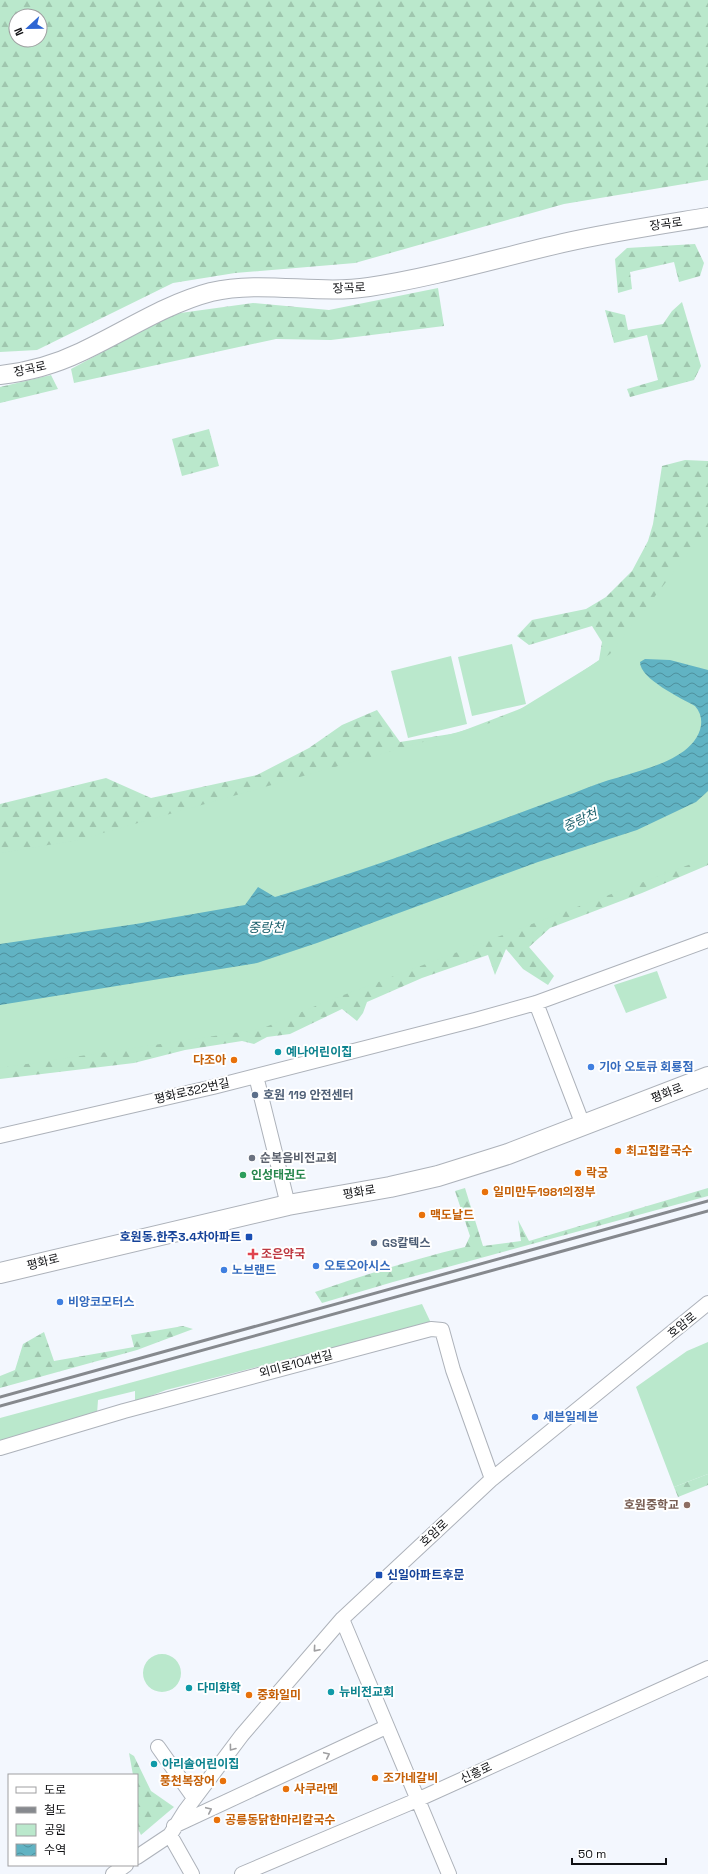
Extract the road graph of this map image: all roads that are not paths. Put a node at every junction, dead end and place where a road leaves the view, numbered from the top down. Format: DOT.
graph roads {
  1 [pos="708,217"];
  2 [pos="0,374"];
  3 [pos="708,940"];
  4 [pos="536,1003"];
  5 [pos="256,1076"];
  6 [pos="708,1077"];
  7 [pos="583,1125"];
  8 [pos="0,1136"];
  9 [pos="288,1205"];
  10 [pos="0,1273"];
  11 [pos="708,1303"];
  12 [pos="0,1448"];
  13 [pos="492,1479"];
  14 [pos="342,1619"];
  15 [pos="708,1668"];
  16 [pos="386,1728"];
  17 [pos="158,1747"];
  18 [pos="194,1798"];
  19 [pos="417,1800"];
  20 [pos="172,1831"];
  21 [pos="138,1855"];
  22 [pos="125,1866"];
  23 [pos="113,1874"];
  24 [pos="192,1874"];
  25 [pos="242,1874"];
  26 [pos="449,1874"];
  1 -- 2 [label="street, 장곡로"];
  3 -- 4 [label="street, 평화로322번길"];
  4 -- 5 [label="street, 평화로322번길"];
  4 -- 7 [label="street"];
  5 -- 8 [label="street, 평화로322번길"];
  5 -- 9 [label="street"];
  6 -- 7 [label="main road, 평화로"];
  7 -- 9 [label="main road, 평화로"];
  9 -- 10 [label="main road, 평화로"];
  11 -- 13 [label="street, 호암로"];
  12 -- 13 [label="street, 외미로104번길"];
  13 -- 14 [label="street, 호암로"];
  14 -- 16 [label="street"];
  14 -- 18 [label="street, 호암로, one-way"];
  15 -- 19 [label="street, 신흥로"];
  16 -- 19 [label="street"];
  20 -- 16 [label="street, one-way"];
  17 -- 18 [label="street"];
  18 -- 20 [label="street, 호암로"];
  19 -- 25 [label="street, 신흥로"];
  19 -- 26 [label="street"];
  20 -- 21 [label="street, 호암로"];
  20 -- 24 [label="street"];
  22 -- 23 [label="street"];
}
